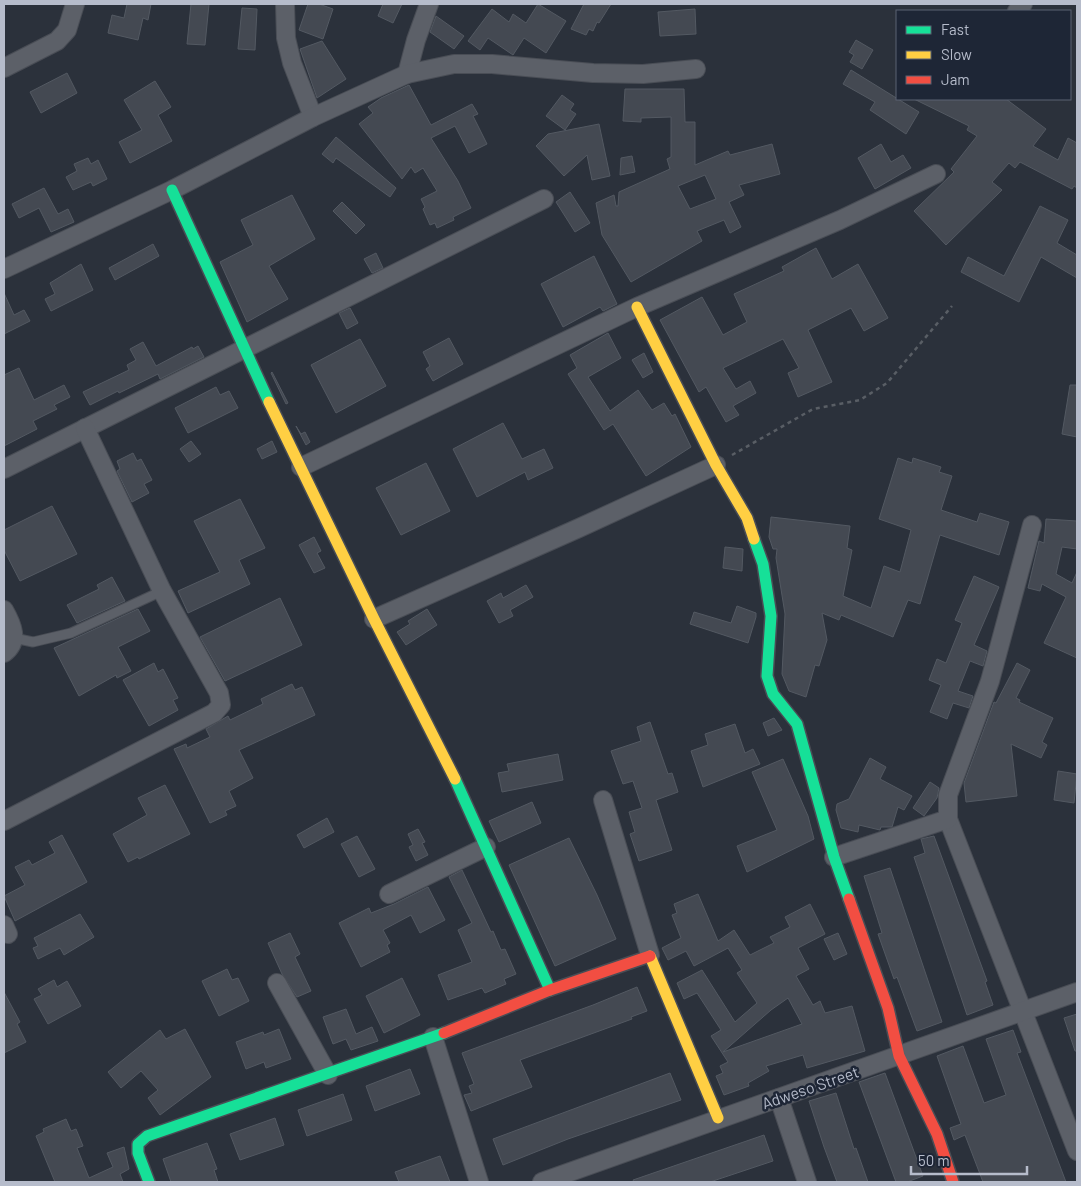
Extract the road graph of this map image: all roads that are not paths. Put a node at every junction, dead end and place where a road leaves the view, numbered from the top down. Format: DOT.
graph roads {
  1 [pos="75,4"];
  2 [pos="285,4"];
  3 [pos="429,4"];
  4 [pos="4,68"];
  5 [pos="696,69"];
  6 [pos="407,74"];
  7 [pos="314,117"];
  8 [pos="936,174"];
  9 [pos="172,190"];
  10 [pos="544,199"];
  11 [pos="4,269"];
  12 [pos="637,308"];
  13 [pos="244,350"];
  14 [pos="85,428"];
  15 [pos="716,464"];
  16 [pos="301,467"];
  17 [pos="4,469"];
  18 [pos="1032,525"];
  19 [pos="162,591"];
  20 [pos="4,610"];
  21 [pos="374,619"];
  22 [pos="9,646"];
  23 [pos="603,800"];
  24 [pos="948,819"];
  25 [pos="4,821"];
  26 [pos="486,847"];
  27 [pos="834,857"];
  28 [pos="389,894"];
  29 [pos="650,954"];
  30 [pos="277,983"];
  31 [pos="550,990"];
  32 [pos="1077,992"];
  33 [pos="1024,1011"];
  34 [pos="433,1038"];
  35 [pos="899,1056"];
  36 [pos="328,1075"];
  37 [pos="779,1098"];
  38 [pos="718,1118"];
  39 [pos="1077,1151"];
  40 [pos="149,1182"];
  41 [pos="479,1182"];
  42 [pos="542,1182"];
  43 [pos="807,1182"];
  44 [pos="953,1182"];
  1 -- 4 [label="street"];
  2 -- 7 [label="street"];
  3 -- 6 [label="street"];
  5 -- 6 [label="street"];
  6 -- 7 [label="street"];
  7 -- 9 [label="street"];
  8 -- 12 [label="street"];
  9 -- 11 [label="street"];
  9 -- 13 [label="street"];
  10 -- 13 [label="street"];
  12 -- 15 [label="street"];
  12 -- 16 [label="street"];
  13 -- 14 [label="street"];
  13 -- 16 [label="street"];
  14 -- 17 [label="street"];
  14 -- 19 [label="street"];
  15 -- 21 [label="street"];
  15 -- 27 [label="street"];
  16 -- 21 [label="street"];
  18 -- 24 [label="street"];
  19 -- 22 [label="lane"];
  19 -- 25 [label="street"];
  20 -- 22 [label="street"];
  21 -- 26 [label="street"];
  23 -- 29 [label="street"];
  24 -- 27 [label="street"];
  24 -- 33 [label="street"];
  26 -- 28 [label="street"];
  26 -- 31 [label="street"];
  27 -- 35 [label="street"];
  29 -- 31 [label="street"];
  29 -- 38 [label="street"];
  30 -- 36 [label="street"];
  31 -- 34 [label="street"];
  32 -- 33 [label="street, Adweso Street"];
  33 -- 35 [label="street, Adweso Street"];
  33 -- 39 [label="street"];
  34 -- 36 [label="street"];
  34 -- 41 [label="street"];
  35 -- 37 [label="street, Adweso Street"];
  35 -- 44 [label="street"];
  36 -- 40 [label="street"];
  37 -- 38 [label="street, Adweso Street"];
  37 -- 43 [label="street"];
  38 -- 42 [label="street, Adweso Street"];
}
